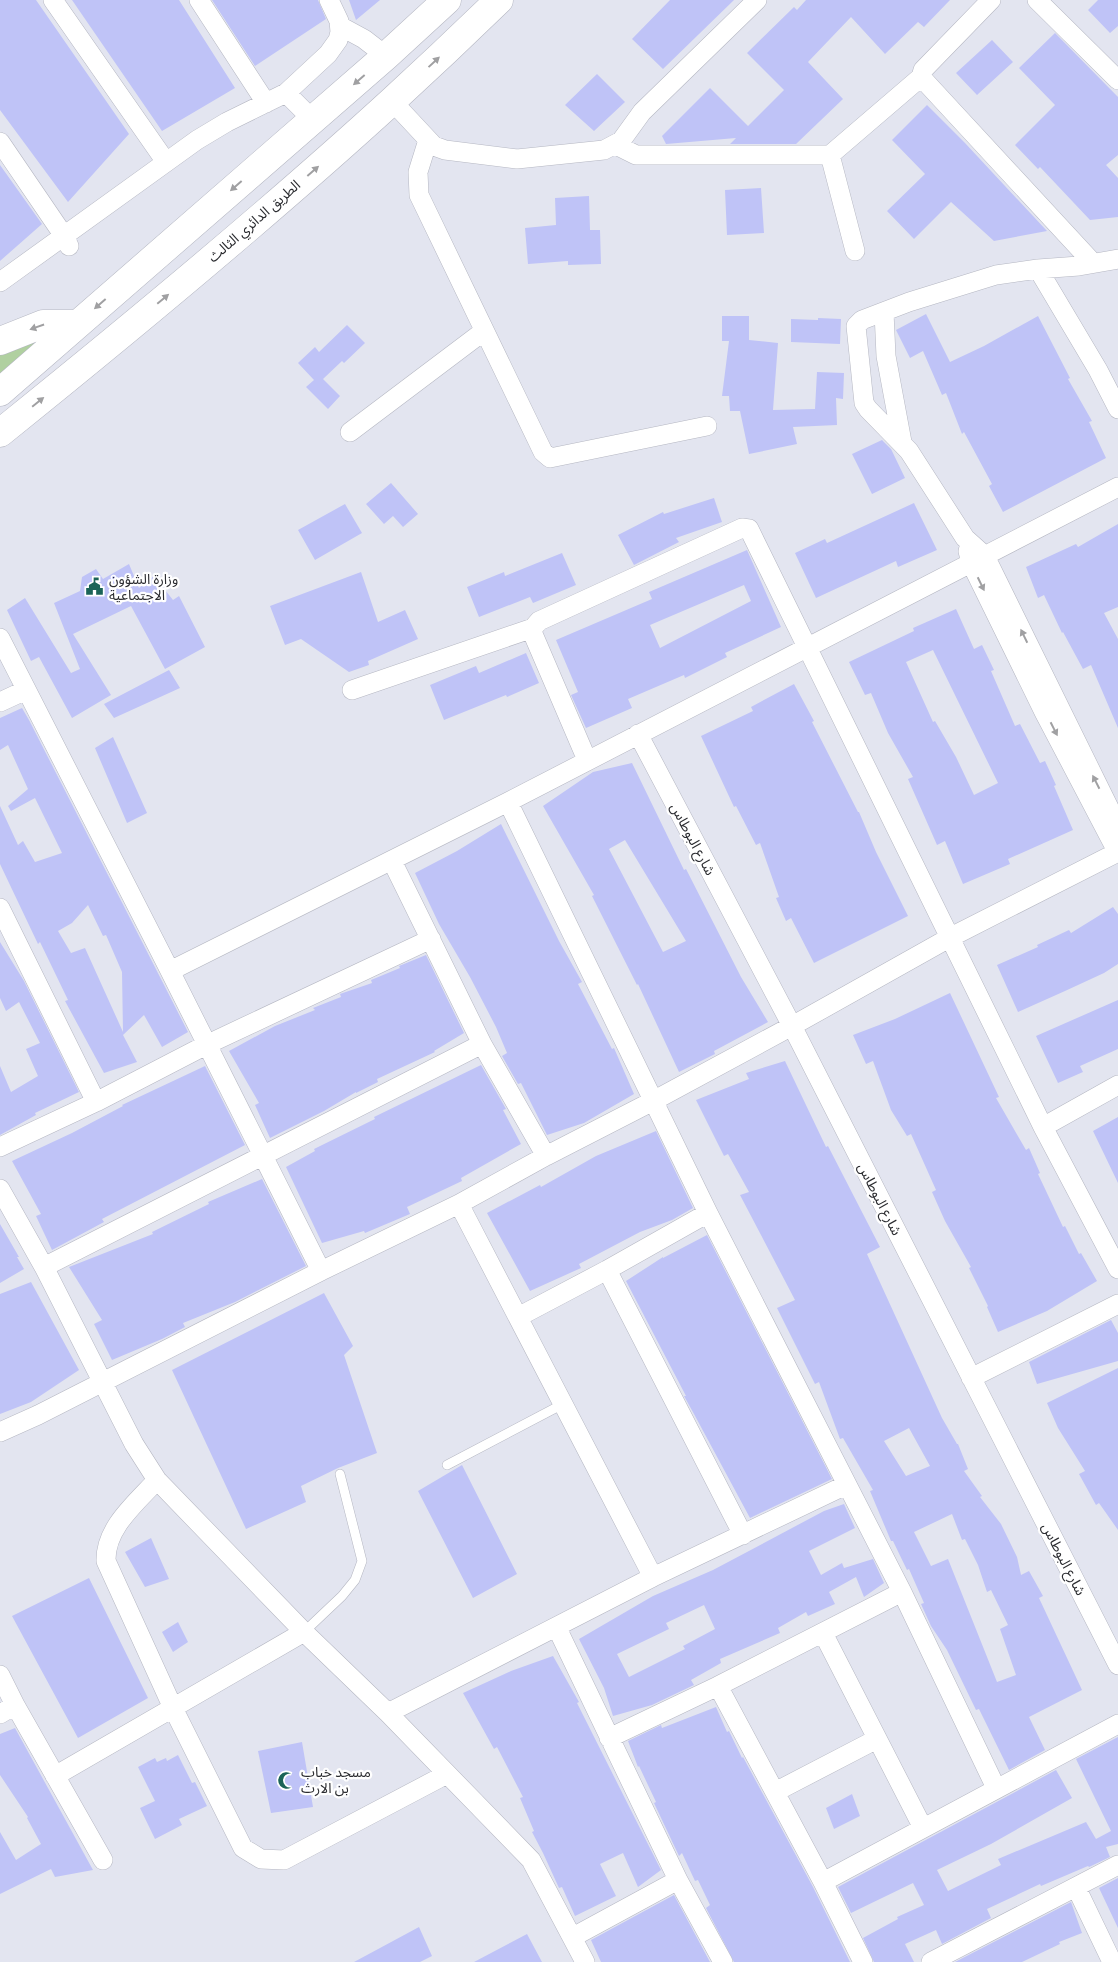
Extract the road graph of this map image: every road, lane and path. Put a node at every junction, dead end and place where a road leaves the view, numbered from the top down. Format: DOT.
graph roads {
  1 [pos="53,0"];
  2 [pos="199,0"];
  3 [pos="329,0"];
  4 [pos="447,0"];
  5 [pos="500,0"];
  6 [pos="757,0"];
  7 [pos="991,0"];
  8 [pos="1038,0"];
  9 [pos="340,26"];
  10 [pos="386,56"];
  11 [pos="921,77"];
  12 [pos="1118,80"];
  13 [pos="286,93"];
  14 [pos="392,101"];
  15 [pos="266,103"];
  16 [pos="635,119"];
  17 [pos="312,120"];
  18 [pos="428,140"];
  19 [pos="0,142"];
  20 [pos="616,145"];
  21 [pos="636,155"];
  22 [pos="830,155"];
  23 [pos="166,162"];
  24 [pos="67,241"];
  25 [pos="855,251"];
  26 [pos="1118,259"];
  27 [pos="1092,263"];
  28 [pos="1038,269"];
  29 [pos="0,282"];
  30 [pos="884,312"];
  31 [pos="77,324"];
  32 [pos="484,331"];
  33 [pos="0,341"];
  34 [pos="0,392"];
  35 [pos="1118,410"];
  36 [pos="707,426"];
  37 [pos="350,432"];
  38 [pos="0,433"];
  39 [pos="902,442"];
  40 [pos="1118,486"];
  41 [pos="978,560"];
  42 [pos="533,628"];
  43 [pos="0,638"];
  44 [pos="807,649"];
  45 [pos="26,690"];
  46 [pos="352,690"];
  47 [pos="0,702"];
  48 [pos="638,734"];
  49 [pos="587,760"];
  50 [pos="508,802"];
  51 [pos="1118,826"];
  52 [pos="1118,853"];
  53 [pos="392,861"];
  54 [pos="0,908"];
  55 [pos="949,938"];
  56 [pos="431,939"];
  57 [pos="170,971"];
  58 [pos="792,1026"];
  59 [pos="482,1044"];
  60 [pos="206,1045"];
  61 [pos="1118,1085"];
  62 [pos="655,1100"];
  63 [pos="96,1102"];
  64 [pos="1043,1127"];
  65 [pos="0,1147"];
  66 [pos="264,1154"];
  67 [pos="546,1156"];
  68 [pos="0,1188"];
  69 [pos="459,1204"];
  70 [pos="708,1212"];
  71 [pos="44,1267"];
  72 [pos="1118,1269"];
  73 [pos="607,1270"];
  74 [pos="321,1271"];
  75 [pos="1118,1304"];
  76 [pos="518,1317"];
  77 [pos="971,1378"];
  78 [pos="102,1382"];
  79 [pos="562,1404"];
  80 [pos="0,1432"];
  81 [pos="447,1465"];
  82 [pos="340,1474"];
  83 [pos="157,1480"];
  84 [pos="846,1485"];
  85 [pos="743,1535"];
  86 [pos="653,1577"];
  87 [pos="902,1592"];
  88 [pos="557,1628"];
  89 [pos="304,1632"];
  90 [pos="823,1633"];
  91 [pos="1118,1665"];
  92 [pos="0,1675"];
  93 [pos="718,1686"];
  94 [pos="173,1708"];
  95 [pos="8,1710"];
  96 [pos="388,1713"];
  97 [pos="1118,1724"];
  98 [pos="609,1738"];
  99 [pos="878,1740"];
  100 [pos="447,1774"];
  101 [pos="55,1776"];
  102 [pos="996,1788"];
  103 [pos="775,1792"];
  104 [pos="923,1828"];
  105 [pos="103,1860"];
  106 [pos="1118,1865"];
  107 [pos="678,1880"];
  108 [pos="823,1882"];
  109 [pos="1076,1887"];
  110 [pos="573,1937"];
  111 [pos="585,1962"];
  112 [pos="723,1962"];
  113 [pos="863,1962"];
  114 [pos="931,1962"];
  115 [pos="1112,1962"];
  1 -- 23 [label="street"];
  2 -- 15 [label="street"];
  3 -- 9 [label="street"];
  4 -- 10 [label="highway"];
  14 -- 5 [label="highway, الطريق الدائري الثالث, one-way"];
  6 -- 16 [label="street"];
  7 -- 11 [label="street"];
  8 -- 12 [label="street"];
  9 -- 10 [label="street"];
  9 -- 13 [label="street"];
  10 -- 17 [label="highway, one-way"];
  11 -- 22 [label="street"];
  11 -- 27 [label="street"];
  13 -- 15 [label="street"];
  13 -- 17 [label="street"];
  14 -- 18 [label="street"];
  38 -- 14 [label="highway, الطريق الدائري الثالث, one-way"];
  15 -- 23 [label="street"];
  16 -- 20 [label="street"];
  16 -- 21 [label="street"];
  17 -- 31 [label="highway, one-way"];
  18 -- 20 [label="street"];
  18 -- 32 [label="street"];
  19 -- 24 [label="street"];
  20 -- 21 [label="street"];
  21 -- 22 [label="street"];
  22 -- 25 [label="street"];
  23 -- 24 [label="street"];
  24 -- 29 [label="street"];
  26 -- 27 [label="street"];
  27 -- 28 [label="street"];
  28 -- 30 [label="street"];
  28 -- 35 [label="street"];
  30 -- 39 [label="street"];
  30 -- 39 [label="street"];
  31 -- 33 [label="highway, one-way"];
  31 -- 34 [label="highway"];
  32 -- 36 [label="street"];
  32 -- 37 [label="street"];
  39 -- 41 [label="street"];
  40 -- 41 [label="street"];
  41 -- 44 [label="street"];
  51 -- 41 [label="street, one-way"];
  41 -- 52 [label="street, one-way"];
  42 -- 44 [label="street"];
  42 -- 46 [label="street"];
  42 -- 49 [label="street"];
  43 -- 45 [label="street"];
  44 -- 48 [label="street"];
  44 -- 55 [label="street"];
  45 -- 47 [label="street"];
  45 -- 57 [label="street"];
  48 -- 49 [label="street"];
  48 -- 58 [label="street, شارع البوطاس"];
  49 -- 50 [label="street"];
  50 -- 53 [label="street"];
  50 -- 62 [label="street"];
  52 -- 55 [label="street"];
  53 -- 56 [label="street"];
  53 -- 57 [label="street"];
  54 -- 63 [label="street"];
  55 -- 58 [label="street"];
  55 -- 64 [label="street"];
  56 -- 59 [label="street"];
  56 -- 60 [label="street"];
  57 -- 60 [label="street"];
  58 -- 62 [label="street"];
  58 -- 77 [label="street, شارع البوطاس"];
  59 -- 66 [label="street"];
  59 -- 67 [label="street"];
  60 -- 63 [label="street"];
  60 -- 66 [label="street"];
  61 -- 64 [label="street"];
  62 -- 67 [label="street"];
  62 -- 70 [label="street"];
  63 -- 65 [label="street"];
  64 -- 72 [label="street"];
  66 -- 71 [label="street"];
  66 -- 74 [label="street"];
  67 -- 69 [label="street"];
  68 -- 71 [label="street"];
  69 -- 74 [label="street"];
  69 -- 76 [label="street"];
  70 -- 73 [label="street"];
  70 -- 84 [label="street"];
  71 -- 78 [label="street"];
  73 -- 76 [label="street"];
  73 -- 85 [label="street"];
  74 -- 78 [label="street"];
  75 -- 77 [label="street"];
  76 -- 79 [label="street"];
  77 -- 91 [label="street, شارع البوطاس"];
  78 -- 80 [label="street"];
  78 -- 83 [label="street"];
  79 -- 81 [label="lane"];
  79 -- 86 [label="street"];
  82 -- 89 [label="lane"];
  83 -- 89 [label="street"];
  83 -- 94 [label="street"];
  84 -- 85 [label="street"];
  84 -- 87 [label="street"];
  85 -- 86 [label="street"];
  86 -- 88 [label="street"];
  87 -- 90 [label="street"];
  87 -- 102 [label="street"];
  88 -- 96 [label="street"];
  88 -- 98 [label="street"];
  89 -- 94 [label="street"];
  89 -- 96 [label="street"];
  90 -- 93 [label="street"];
  90 -- 99 [label="street"];
  92 -- 95 [label="street"];
  93 -- 98 [label="street"];
  93 -- 103 [label="street"];
  94 -- 100 [label="street"];
  94 -- 101 [label="street"];
  95 -- 101 [label="street"];
  96 -- 100 [label="street"];
  97 -- 102 [label="street"];
  98 -- 107 [label="street"];
  99 -- 103 [label="street"];
  99 -- 104 [label="street"];
  100 -- 110 [label="street"];
  101 -- 105 [label="street"];
  102 -- 104 [label="street"];
  103 -- 108 [label="street"];
  104 -- 108 [label="street"];
  106 -- 109 [label="street"];
  107 -- 110 [label="street"];
  107 -- 112 [label="street"];
  108 -- 113 [label="street"];
  109 -- 114 [label="street"];
  109 -- 115 [label="street"];
  110 -- 111 [label="street"];
}
